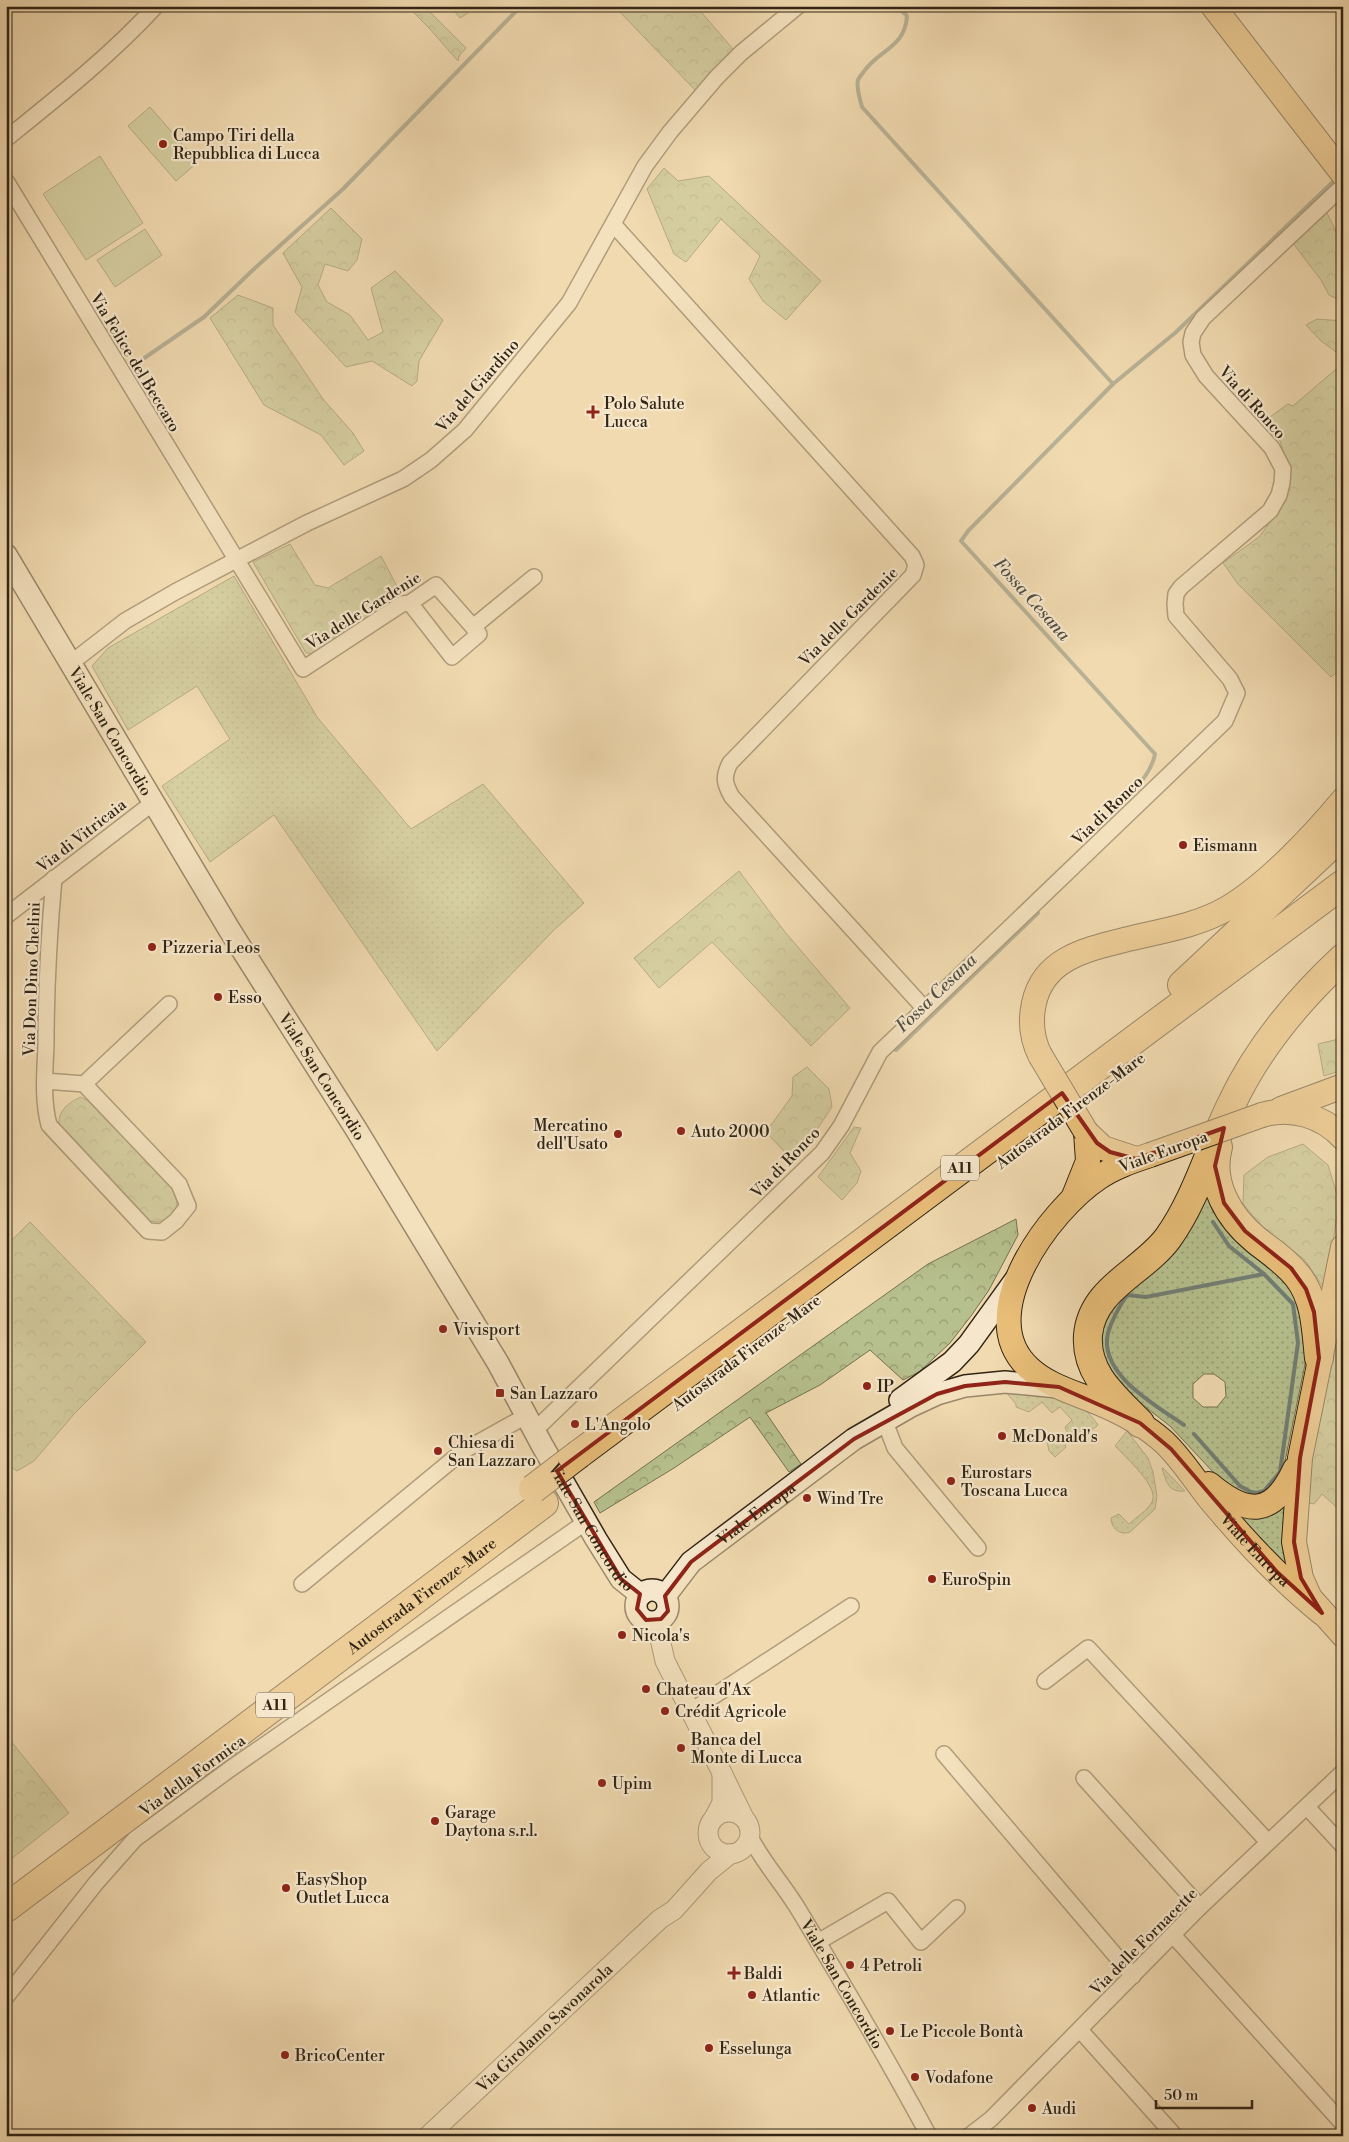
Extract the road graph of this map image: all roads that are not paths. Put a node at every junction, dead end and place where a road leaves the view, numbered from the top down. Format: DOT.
graph roads {
  1 [pos="156,6"];
  2 [pos="798,6"];
  3 [pos="1213,6"];
  4 [pos="6,139"];
  5 [pos="1341,176"];
  6 [pos="6,181"];
  7 [pos="614,225"];
  8 [pos="6,554"];
  9 [pos="236,560"];
  10 [pos="534,577"];
  11 [pos="410,603"];
  12 [pos="473,627"];
  13 [pos="71,663"];
  14 [pos="1343,800"];
  15 [pos="154,802"];
  16 [pos="1343,834"];
  17 [pos="54,878"];
  18 [pos="1343,884"];
  19 [pos="1343,906"];
  20 [pos="6,916"];
  21 [pos="1343,958"];
  22 [pos="1343,985"];
  23 [pos="169,1004"];
  24 [pos="924,1008"];
  25 [pos="1292,1013"];
  26 [pos="1080,1080"];
  27 [pos="45,1081"];
  28 [pos="84,1084"];
  29 [pos="1343,1086"];
  30 [pos="1231,1105"];
  31 [pos="1266,1114"];
  32 [pos="1086,1132"];
  33 [pos="1343,1138"];
  34 [pos="1143,1157"];
  35 [pos="1072,1200"];
  36 [pos="1343,1247"];
  37 [pos="1020,1273"];
  38 [pos="1319,1358"];
  39 [pos="1059,1387"];
  40 [pos="885,1422"];
  41 [pos="1140,1423"];
  42 [pos="530,1424"];
  43 [pos="854,1439"];
  44 [pos="1178,1457"];
  45 [pos="1300,1458"];
  46 [pos="584,1461"];
  47 [pos="538,1496"];
  48 [pos="586,1522"];
  49 [pos="978,1548"];
  50 [pos="302,1584"];
  51 [pos="641,1595"];
  52 [pos="665,1596"];
  53 [pos="851,1606"];
  54 [pos="1322,1613"];
  55 [pos="656,1621"];
  56 [pos="1343,1635"];
  57 [pos="1045,1681"];
  58 [pos="691,1710"];
  59 [pos="944,1754"];
  60 [pos="1343,1772"];
  61 [pos="722,1773"];
  62 [pos="1084,1778"];
  63 [pos="1307,1807"];
  64 [pos="714,1818"];
  65 [pos="747,1827"];
  66 [pos="1268,1842"];
  67 [pos="712,1845"];
  68 [pos="1343,1846"];
  69 [pos="730,1854"];
  70 [pos="6,1885"];
  71 [pos="1200,1907"];
  72 [pos="6,1908"];
  73 [pos="957,1908"];
  74 [pos="660,1919"];
  75 [pos="1173,1935"];
  76 [pos="818,1942"];
  77 [pos="1132,1976"];
  78 [pos="6,1997"];
  79 [pos="1080,2030"];
  80 [pos="1343,2124"];
  81 [pos="428,2136"];
  82 [pos="929,2136"];
  83 [pos="970,2136"];
  84 [pos="1175,2136"];
  1 -- 4 [label="street"];
  2 -- 7 [label="street, Via del Giardino"];
  3 -- 5 [label="main road"];
  5 -- 24 [label="street, Via di Ronco"];
  6 -- 9 [label="street, Via Felice del Beccaro"];
  7 -- 9 [label="street, Via del Giardino"];
  7 -- 24 [label="street, Via delle Gardenie"];
  8 -- 13 [label="main road, Viale San Concordio"];
  9 -- 11 [label="street, Via delle Gardenie"];
  9 -- 13 [label="street, Via del Giardino"];
  10 -- 12 [label="street"];
  11 -- 12 [label="street, Via delle Gardenie"];
  11 -- 12 [label="street"];
  13 -- 15 [label="main road, Viale San Concordio"];
  14 -- 32 [label="main road, bridge"];
  15 -- 17 [label="street, Via di Vitricaia"];
  15 -- 42 [label="main road, Viale San Concordio"];
  16 -- 26 [label="highway"];
  17 -- 20 [label="street, Via di Vitricaia"];
  17 -- 27 [label="street, Via Don Dino Chelini"];
  18 -- 26 [label="highway, Autostrada Firenze-Mare / A11"];
  19 -- 46 [label="highway, Autostrada Firenze-Mare / A11"];
  21 -- 25 [label="highway"];
  22 -- 25 [label="highway"];
  23 -- 28 [label="street"];
  24 -- 42 [label="street, Via di Ronco"];
  25 -- 30 [label="highway"];
  26 -- 46 [label="highway, Autostrada Firenze-Mare / A11"];
  27 -- 28 [label="street"];
  27 -- 28 [label="street, Via Don Dino Chelini"];
  29 -- 31 [label="main road"];
  30 -- 38 [label="highway"];
  30 -- 41 [label="highway"];
  31 -- 33 [label="main road, Viale Europa"];
  31 -- 34 [label="main road, Viale Europa, bridge"];
  32 -- 34 [label="main road"];
  32 -- 35 [label="main road"];
  34 -- 35 [label="main road, Viale Europa"];
  35 -- 37 [label="main road, Viale Europa"];
  36 -- 38 [label="main road, Viale Europa"];
  37 -- 39 [label="main road, Viale Europa"];
  37 -- 43 [label="main road, Viale Europa"];
  38 -- 45 [label="main road, Viale Europa"];
  39 -- 40 [label="main road, Viale Europa"];
  39 -- 41 [label="main road, Viale Europa"];
  40 -- 43 [label="main road, Viale Europa"];
  40 -- 49 [label="street"];
  41 -- 44 [label="main road, Viale Europa"];
  42 -- 48 [label="main road, Viale San Concordio"];
  42 -- 50 [label="street, Via di Ronco"];
  43 -- 52 [label="main road, Viale Europa"];
  44 -- 45 [label="main road, Viale Europa"];
  44 -- 54 [label="main road, Viale Europa"];
  45 -- 54 [label="main road, Viale Europa"];
  46 -- 47 [label="highway, Autostrada Firenze-Mare / A11, bridge"];
  47 -- 70 [label="highway, Autostrada Firenze-Mare / A11"];
  47 -- 72 [label="highway, Autostrada Firenze-Mare / A11"];
  48 -- 51 [label="main road, Viale San Concordio"];
  48 -- 78 [label="street, Via della Formica"];
  51 -- 52 [label="main road, Viale San Concordio"];
  51 -- 55 [label="main road, Viale San Concordio"];
  52 -- 55 [label="main road"];
  53 -- 58 [label="street"];
  54 -- 56 [label="main road, Viale Europa"];
  55 -- 58 [label="street, Viale San Concordio"];
  57 -- 66 [label="street"];
  58 -- 61 [label="street, Viale San Concordio"];
  59 -- 77 [label="street"];
  60 -- 63 [label="street, Via delle Fornacette"];
  61 -- 64 [label="street, Viale San Concordio"];
  61 -- 65 [label="street, Viale San Concordio"];
  62 -- 71 [label="street"];
  63 -- 66 [label="street, Via delle Fornacette"];
  63 -- 68 [label="street"];
  64 -- 65 [label="street"];
  64 -- 67 [label="street, Viale San Concordio"];
  65 -- 69 [label="street"];
  65 -- 76 [label="street, Viale San Concordio"];
  66 -- 71 [label="street, Via delle Fornacette"];
  67 -- 69 [label="street"];
  67 -- 74 [label="street, Via Girolamo Savonarola"];
  69 -- 74 [label="street, Via Girolamo Savonarola"];
  71 -- 75 [label="street, Via delle Fornacette"];
  73 -- 76 [label="street"];
  74 -- 81 [label="street, Via Girolamo Savonarola"];
  75 -- 77 [label="street, Via delle Fornacette"];
  75 -- 80 [label="street"];
  76 -- 82 [label="street, Viale San Concordio"];
  77 -- 79 [label="street, Via delle Fornacette"];
  79 -- 83 [label="street, Via delle Fornacette"];
  79 -- 84 [label="street"];
}
